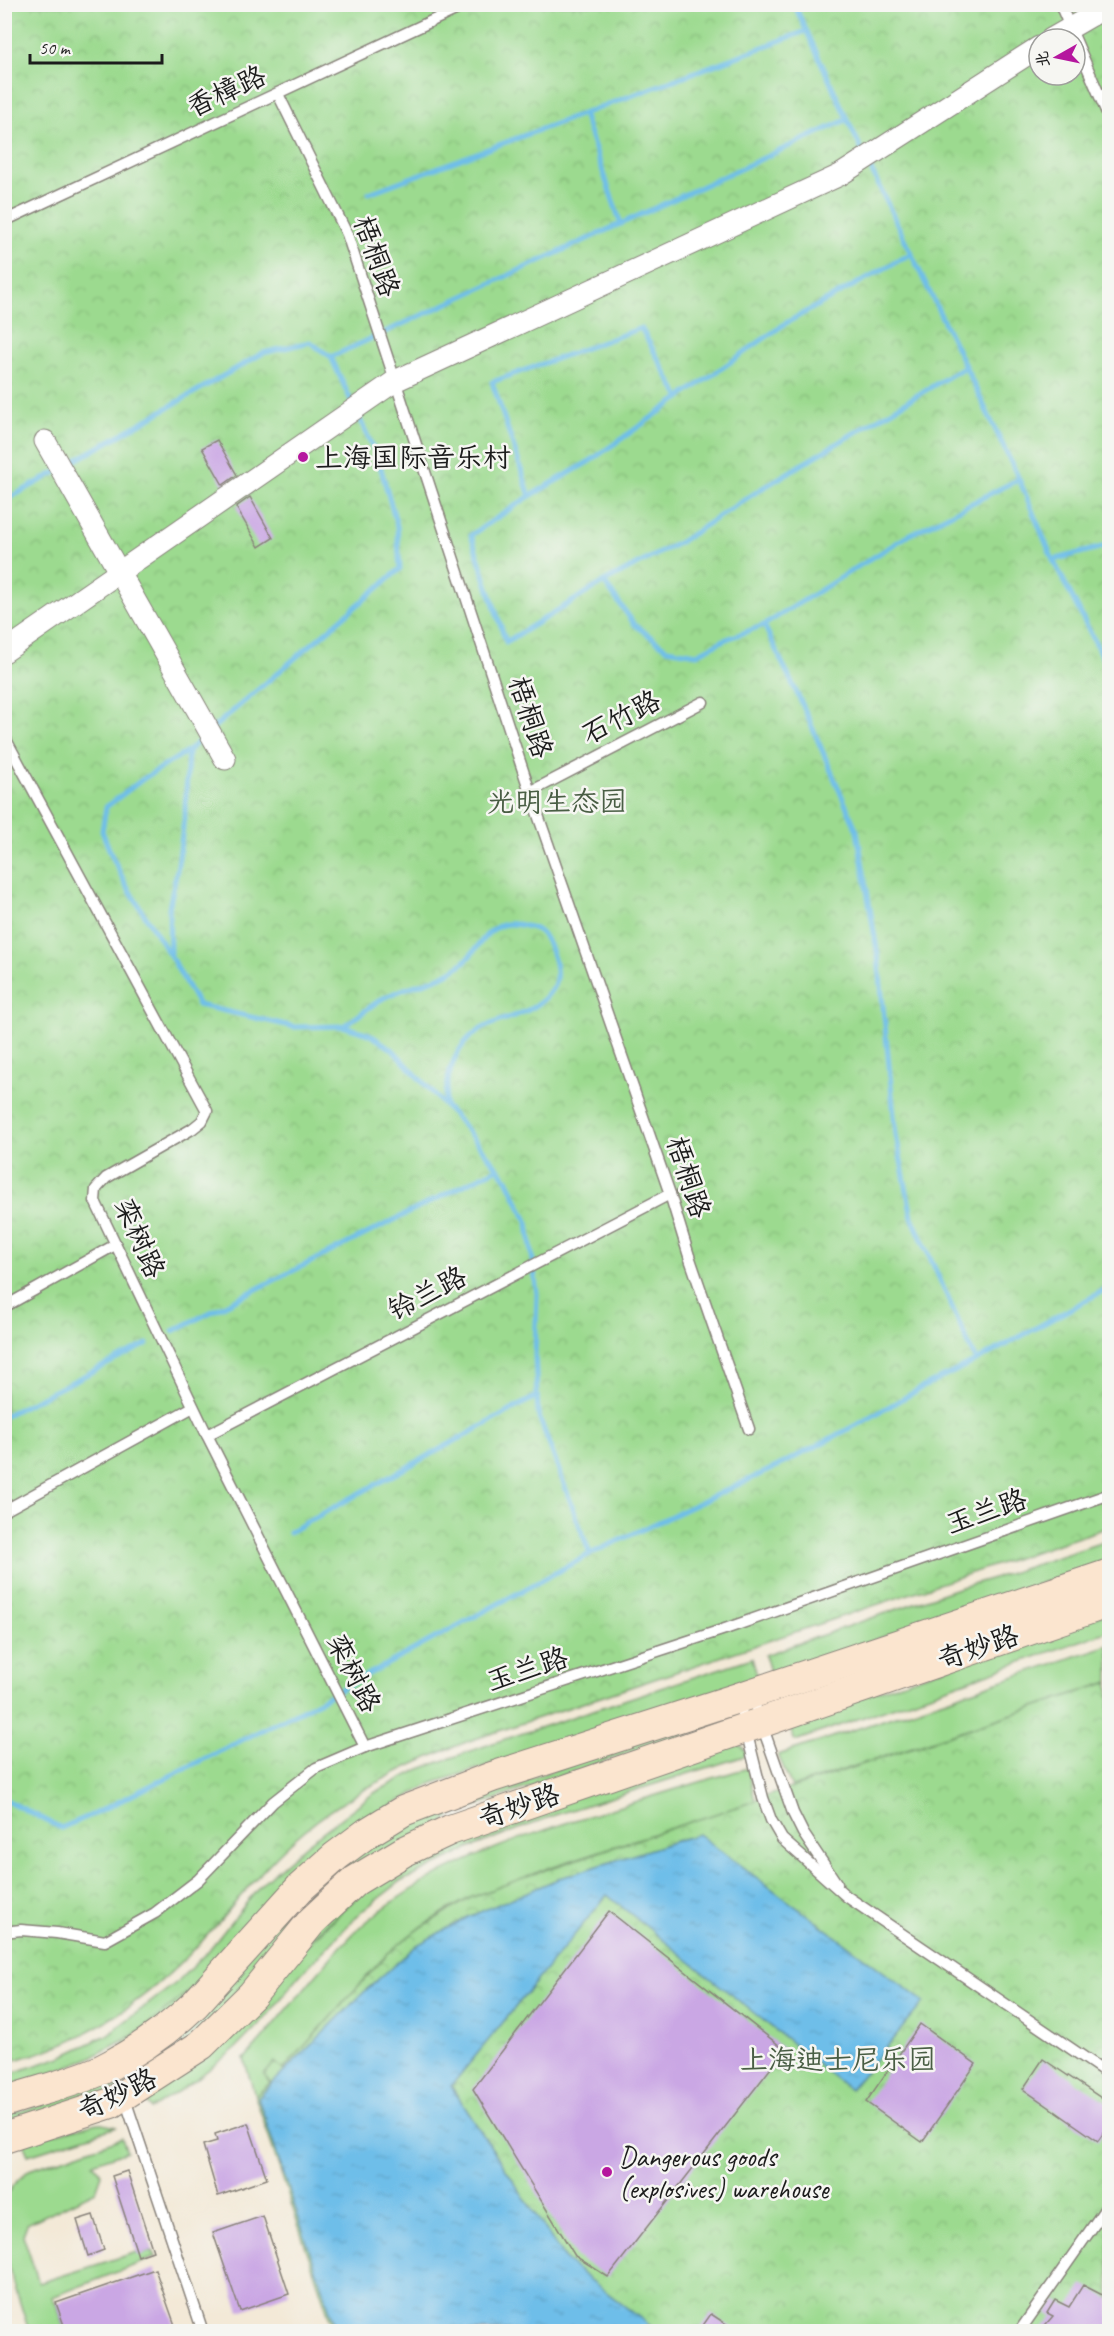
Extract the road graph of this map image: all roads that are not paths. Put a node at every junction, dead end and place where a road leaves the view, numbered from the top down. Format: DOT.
graph roads {
  1 [pos="468,4"];
  2 [pos="1060,4"];
  3 [pos="1110,5"];
  4 [pos="1070,27"];
  5 [pos="1027,55"];
  6 [pos="1087,67"];
  7 [pos="278,94"];
  8 [pos="1110,120"];
  9 [pos="4,221"];
  10 [pos="395,381"];
  11 [pos="45,441"];
  12 [pos="119,573"];
  13 [pos="4,652"];
  14 [pos="703,702"];
  15 [pos="4,736"];
  16 [pos="225,759"];
  17 [pos="530,792"];
  18 [pos="670,1194"];
  19 [pos="115,1245"];
  20 [pos="4,1307"];
  21 [pos="194,1407"];
  22 [pos="749,1430"];
  23 [pos="207,1435"];
  24 [pos="1110,1494"];
  25 [pos="4,1511"];
  26 [pos="1110,1574"];
  27 [pos="1110,1602"];
  28 [pos="745,1696"];
  29 [pos="754,1724"];
  30 [pos="365,1747"];
  31 [pos="846,1896"];
  32 [pos="4,1932"];
  33 [pos="1110,2075"];
  34 [pos="123,2095"];
  35 [pos="4,2102"];
  36 [pos="4,2138"];
  37 [pos="1110,2202"];
  38 [pos="203,2331"];
  39 [pos="1019,2331"];
  1 -- 7 [label="lane, 香樟路"];
  2 -- 4 [label="lane"];
  3 -- 4 [label="street"];
  5 -- 10 [label="street"];
  6 -- 8 [label="lane"];
  7 -- 9 [label="lane, 香樟路"];
  7 -- 10 [label="lane, 梧桐路"];
  10 -- 12 [label="street"];
  10 -- 17 [label="lane, 梧桐路"];
  11 -- 12 [label="street"];
  12 -- 13 [label="street"];
  12 -- 16 [label="street"];
  14 -- 17 [label="lane, 石竹路"];
  15 -- 19 [label="lane, 栾树路"];
  17 -- 18 [label="lane, 梧桐路"];
  18 -- 22 [label="lane, 梧桐路"];
  18 -- 23 [label="lane, 铃兰路"];
  19 -- 20 [label="lane"];
  19 -- 21 [label="lane, 栾树路"];
  21 -- 23 [label="lane, 栾树路"];
  21 -- 25 [label="lane"];
  23 -- 30 [label="lane, 栾树路"];
  24 -- 30 [label="lane, 玉兰路"];
  26 -- 28 [label="street, 奇妙路"];
  27 -- 29 [label="street, 奇妙路"];
  28 -- 29 [label="lane"];
  28 -- 35 [label="street, 奇妙路"];
  29 -- 31 [label="lane"];
  29 -- 31 [label="lane"];
  29 -- 34 [label="street, 奇妙路"];
  30 -- 32 [label="lane, 玉兰路"];
  31 -- 33 [label="lane"];
  34 -- 36 [label="street, 奇妙路"];
  34 -- 38 [label="lane"];
  37 -- 39 [label="lane"];
}
